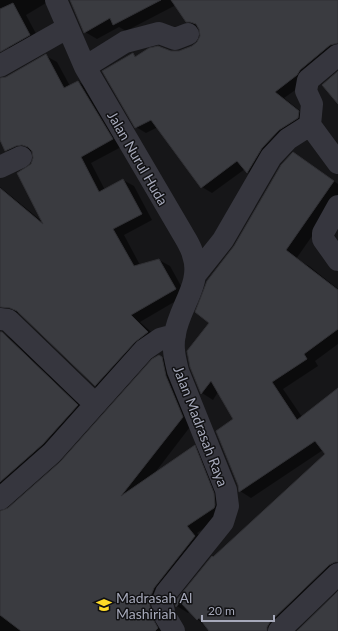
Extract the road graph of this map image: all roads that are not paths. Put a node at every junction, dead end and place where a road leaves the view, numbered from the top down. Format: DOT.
graph roads {
  1 [pos="56,0"];
  2 [pos="67,28"];
  3 [pos="188,34"];
  4 [pos="338,55"];
  5 [pos="0,66"];
  6 [pos="85,68"];
  7 [pos="310,126"];
  8 [pos="21,157"];
  9 [pos="338,163"];
  10 [pos="0,167"];
  11 [pos="338,206"];
  12 [pos="338,260"];
  13 [pos="196,274"];
  14 [pos="0,319"];
  15 [pos="177,326"];
  16 [pos="95,404"];
  17 [pos="0,499"];
  18 [pos="338,574"];
  19 [pos="174,631"];
  20 [pos="279,631"];
  1 -- 2 [label="street, Jalan Nurul Huda"];
  2 -- 5 [label="street"];
  2 -- 6 [label="street, Jalan Nurul Huda"];
  3 -- 6 [label="street"];
  4 -- 7 [label="street"];
  6 -- 13 [label="street, Jalan Nurul Huda"];
  7 -- 9 [label="street"];
  7 -- 13 [label="street"];
  8 -- 10 [label="street"];
  11 -- 12 [label="street"];
  13 -- 15 [label="street, Jalan Nurul Huda"];
  14 -- 16 [label="street"];
  15 -- 16 [label="street"];
  15 -- 19 [label="street, Jalan Madrasah Raya"];
  16 -- 17 [label="street"];
  18 -- 20 [label="street"];
}
